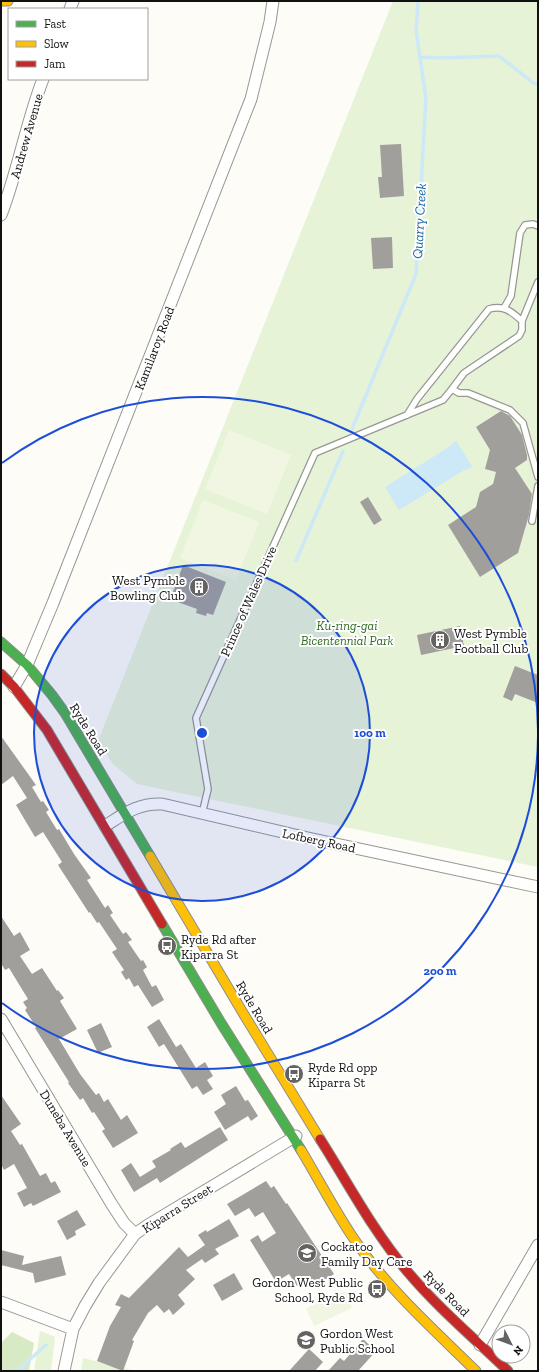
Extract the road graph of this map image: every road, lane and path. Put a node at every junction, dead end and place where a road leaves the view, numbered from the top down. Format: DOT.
graph roads {
  1 [pos="1,1"];
  2 [pos="8,1"];
  3 [pos="273,1"];
  4 [pos="43,80"];
  5 [pos="1,215"];
  6 [pos="538,226"];
  7 [pos="538,282"];
  8 [pos="504,308"];
  9 [pos="522,321"];
  10 [pos="452,389"];
  11 [pos="407,415"];
  12 [pos="538,477"];
  13 [pos="538,486"];
  14 [pos="532,521"];
  15 [pos="1,642"];
  16 [pos="27,665"];
  17 [pos="1,674"];
  18 [pos="14,688"];
  19 [pos="125,813"];
  20 [pos="202,814"];
  21 [pos="105,826"];
  22 [pos="538,887"];
  23 [pos="1,1019"];
  24 [pos="312,1126"];
  25 [pos="293,1138"];
  26 [pos="135,1234"];
  27 [pos="538,1245"];
  28 [pos="1,1302"];
  29 [pos="73,1329"];
  30 [pos="480,1345"];
  31 [pos="64,1371"];
  32 [pos="476,1371"];
  33 [pos="508,1371"];
  1 -- 2 [label="main road"];
  3 -- 16 [label="street, Kamilaroy Road"];
  4 -- 5 [label="street, Andrew Avenue"];
  6 -- 8 [label="lane"];
  7 -- 9 [label="lane, Prince of Wales Drive"];
  8 -- 9 [label="lane"];
  8 -- 11 [label="lane"];
  9 -- 10 [label="lane, Prince of Wales Drive"];
  10 -- 11 [label="lane, Prince of Wales Drive"];
  10 -- 12 [label="lane"];
  11 -- 20 [label="lane, Prince of Wales Drive"];
  13 -- 14 [label="lane"];
  15 -- 16 [label="main road, Ryde Road"];
  16 -- 18 [label="street, Kamilaroy Road"];
  16 -- 19 [label="main road, Ryde Road"];
  17 -- 18 [label="main road"];
  18 -- 21 [label="main road"];
  19 -- 20 [label="street, Lofberg Road"];
  19 -- 21 [label="street, Lofberg Road"];
  19 -- 24 [label="main road, Ryde Road"];
  20 -- 22 [label="street, Lofberg Road"];
  21 -- 25 [label="main road"];
  23 -- 26 [label="street, Duneba Avenue"];
  24 -- 25 [label="street, Kiparra Street"];
  24 -- 30 [label="main road, Ryde Road"];
  25 -- 26 [label="street, Kiparra Street"];
  25 -- 32 [label="main road"];
  26 -- 29 [label="street, Kiparra Street"];
  27 -- 30 [label="street"];
  28 -- 29 [label="street"];
  29 -- 31 [label="street, Kiparra Street"];
  30 -- 33 [label="main road, Ryde Road"];
}
